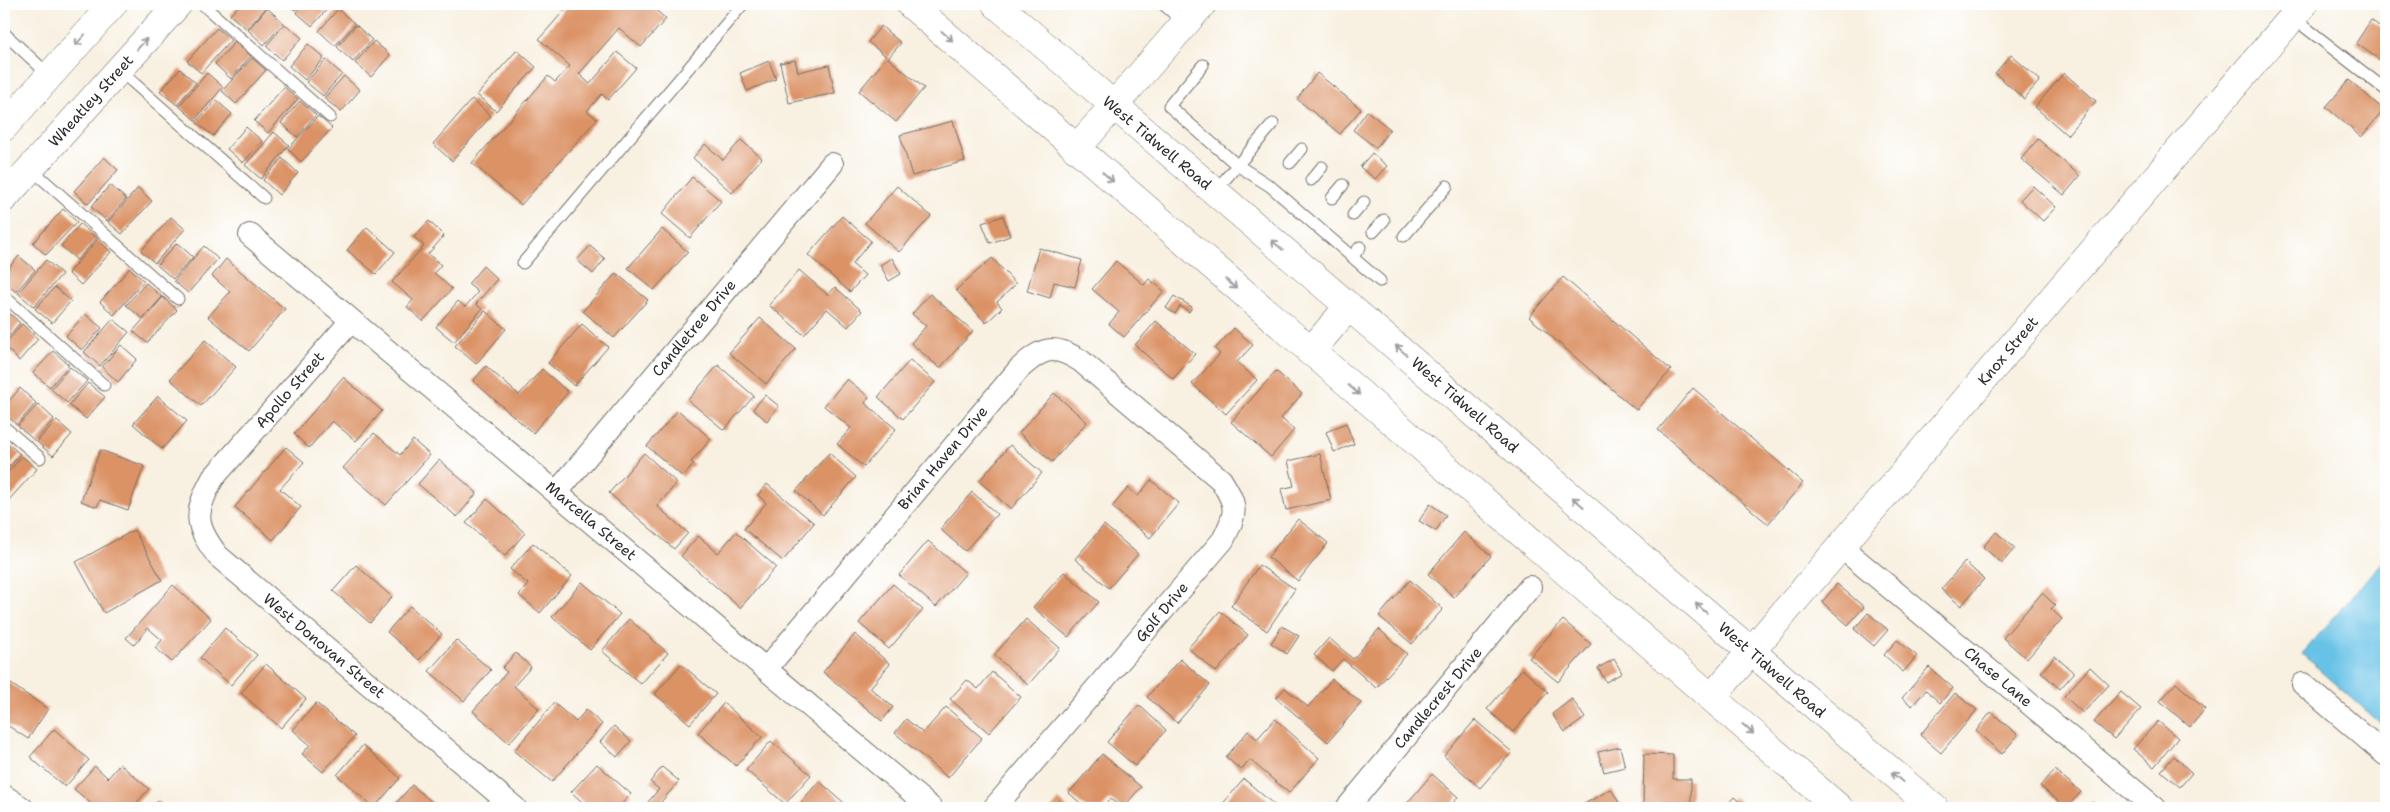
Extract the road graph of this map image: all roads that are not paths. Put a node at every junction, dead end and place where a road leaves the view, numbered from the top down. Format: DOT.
graph roads {
  1 [pos="112,4"];
  2 [pos="178,4"];
  3 [pos="202,4"];
  4 [pos="743,4"];
  5 [pos="910,4"];
  6 [pos="996,4"];
  7 [pos="1163,4"];
  8 [pos="2298,10"];
  9 [pos="1194,13"];
  10 [pos="4,33"];
  11 [pos="1204,66"];
  12 [pos="119,70"];
  13 [pos="49,75"];
  14 [pos="2386,90"];
  15 [pos="1113,106"];
  16 [pos="330,118"];
  17 [pos="1273,124"];
  18 [pos="4,126"];
  19 [pos="1076,149"];
  20 [pos="1302,149"];
  21 [pos="1290,162"];
  22 [pos="832,164"];
  23 [pos="1237,165"];
  24 [pos="1322,167"];
  25 [pos="30,168"];
  26 [pos="1311,180"];
  27 [pos="1343,185"];
  28 [pos="1447,186"];
  29 [pos="1214,192"];
  30 [pos="4,198"];
  31 [pos="264,198"];
  32 [pos="1332,198"];
  33 [pos="1364,202"];
  34 [pos="1352,215"];
  35 [pos="1384,220"];
  36 [pos="1373,232"];
  37 [pos="250,235"];
  38 [pos="1404,236"];
  39 [pos="1360,247"];
  40 [pos="1352,257"];
  41 [pos="523,263"];
  42 [pos="1380,282"];
  43 [pos="4,296"];
  44 [pos="178,300"];
  45 [pos="1349,306"];
  46 [pos="351,321"];
  47 [pos="1310,352"];
  48 [pos="104,385"];
  49 [pos="1147,417"];
  50 [pos="4,427"];
  51 [pos="40,458"];
  52 [pos="229,459"];
  53 [pos="557,492"];
  54 [pos="1841,546"];
  55 [pos="1530,587"];
  56 [pos="1750,652"];
  57 [pos="766,669"];
  58 [pos="2303,684"];
  59 [pos="1712,697"];
  60 [pos="2386,755"];
  61 [pos="4,796"];
  62 [pos="22,808"];
  63 [pos="515,808"];
  64 [pos="931,808"];
  65 [pos="994,808"];
  66 [pos="1346,808"];
  67 [pos="1839,808"];
  68 [pos="1934,808"];
  69 [pos="2155,808"];
  1 -- 13 [label="main road, one-way"];
  12 -- 2 [label="main road, Wheatley Street, one-way"];
  3 -- 16 [label="lane"];
  4 -- 41 [label="lane"];
  5 -- 19 [label="main road, one-way"];
  6 -- 15 [label="main road, West Tidwell Road"];
  7 -- 9 [label="lane"];
  8 -- 14 [label="lane"];
  8 -- 54 [label="main road, Knox Street"];
  9 -- 15 [label="main road"];
  10 -- 13 [label="lane"];
  11 -- 23 [label="lane"];
  12 -- 25 [label="main road, Wheatley Street"];
  12 -- 31 [label="lane"];
  13 -- 18 [label="main road"];
  15 -- 19 [label="main road"];
  15 -- 29 [label="main road, West Tidwell Road"];
  17 -- 23 [label="lane"];
  19 -- 47 [label="main road, one-way"];
  20 -- 21 [label="lane"];
  22 -- 53 [label="street, Candletree Drive"];
  23 -- 29 [label="lane"];
  23 -- 40 [label="lane"];
  24 -- 26 [label="lane"];
  25 -- 30 [label="main road, Wheatley Street"];
  25 -- 44 [label="lane"];
  27 -- 32 [label="lane"];
  28 -- 38 [label="lane"];
  45 -- 29 [label="main road, West Tidwell Road, one-way"];
  33 -- 34 [label="lane"];
  35 -- 36 [label="lane"];
  37 -- 46 [label="street, Marcella Street"];
  39 -- 40 [label="lane"];
  40 -- 42 [label="lane"];
  43 -- 48 [label="lane"];
  45 -- 47 [label="main road"];
  56 -- 45 [label="main road, West Tidwell Road, one-way"];
  46 -- 52 [label="street, Apollo Street"];
  46 -- 53 [label="street, Marcella Street"];
  47 -- 59 [label="main road, one-way"];
  49 -- 57 [label="street, Brian Haven Drive"];
  49 -- 65 [label="street, Golf Drive"];
  50 -- 51 [label="lane"];
  52 -- 63 [label="street, West Donovan Street"];
  53 -- 57 [label="street, Marcella Street"];
  54 -- 56 [label="main road, Knox Street"];
  54 -- 69 [label="street, Chase Lane"];
  55 -- 66 [label="street, Candlecrest Drive"];
  56 -- 59 [label="main road, Knox Street"];
  68 -- 56 [label="main road, West Tidwell Road, one-way"];
  57 -- 64 [label="street, Marcella Street"];
  58 -- 60 [label="street"];
  59 -- 67 [label="main road, one-way"];
  61 -- 62 [label="street"];
}
